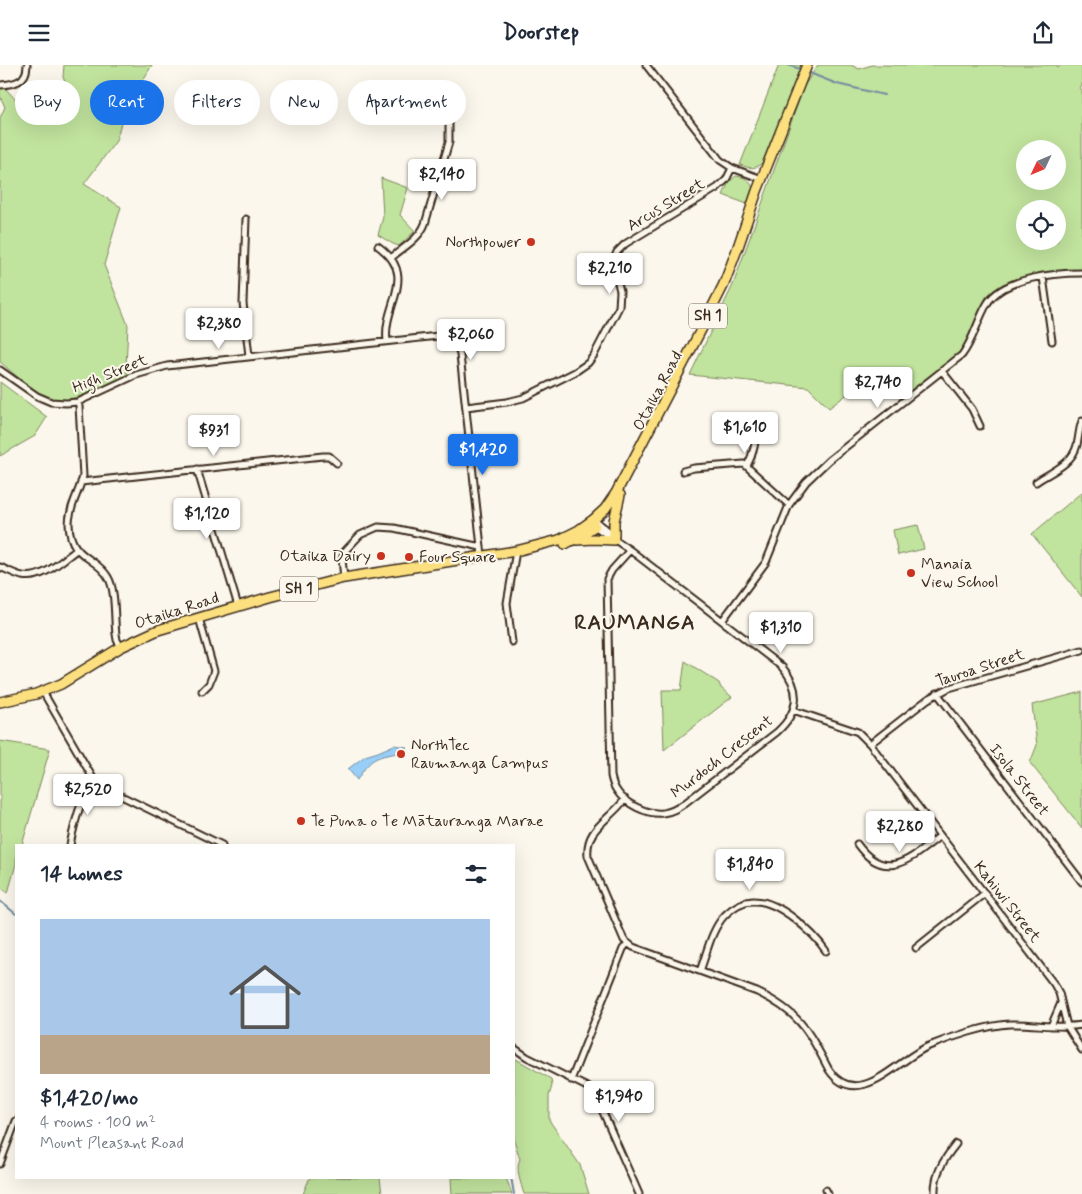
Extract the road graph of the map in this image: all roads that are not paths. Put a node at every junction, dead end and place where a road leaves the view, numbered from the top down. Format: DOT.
graph roads {
  1 [pos="27,65"];
  2 [pos="646,65"];
  3 [pos="806,69"];
  4 [pos="0,85"];
  5 [pos="449,125"];
  6 [pos="732,168"];
  7 [pos="762,181"];
  8 [pos="246,219"];
  9 [pos="378,246"];
  10 [pos="392,258"];
  11 [pos="1082,273"];
  12 [pos="1044,277"];
  13 [pos="387,341"];
  14 [pos="1052,341"];
  15 [pos="249,357"];
  16 [pos="0,370"];
  17 [pos="942,371"];
  18 [pos="78,401"];
  19 [pos="466,407"];
  20 [pos="756,421"];
  21 [pos="1082,421"];
  22 [pos="980,426"];
  23 [pos="338,463"];
  24 [pos="747,466"];
  25 [pos="197,469"];
  26 [pos="683,471"];
  27 [pos="82,482"];
  28 [pos="1036,482"];
  29 [pos="620,495"];
  30 [pos="789,505"];
  31 [pos="596,523"];
  32 [pos="573,540"];
  33 [pos="616,540"];
  34 [pos="78,549"];
  35 [pos="630,550"];
  36 [pos="516,551"];
  37 [pos="482,552"];
  38 [pos="0,567"];
  39 [pos="344,578"];
  40 [pos="238,607"];
  41 [pos="199,618"];
  42 [pos="722,621"];
  43 [pos="512,642"];
  44 [pos="121,647"];
  45 [pos="1082,650"];
  46 [pos="202,691"];
  47 [pos="43,692"];
  48 [pos="937,693"];
  49 [pos="0,702"];
  50 [pos="793,710"];
  51 [pos="870,744"];
  52 [pos="94,780"];
  53 [pos="625,799"];
  54 [pos="940,836"];
  55 [pos="70,844"];
  56 [pos="220,844"];
  57 [pos="857,844"];
  58 [pos="1082,882"];
  59 [pos="985,893"];
  60 [pos="627,944"];
  61 [pos="916,947"];
  62 [pos="826,951"];
  63 [pos="700,971"];
  64 [pos="1061,1003"];
  65 [pos="1082,1025"];
  66 [pos="1051,1026"];
  67 [pos="1067,1027"];
  68 [pos="515,1049"];
  69 [pos="1082,1050"];
  70 [pos="571,1080"];
  71 [pos="15,1124"];
  72 [pos="956,1144"];
  73 [pos="0,1164"];
  74 [pos="640,1194"];
  75 [pos="935,1194"];
  1 -- 4 [label="street"];
  2 -- 6 [label="street"];
  3 -- 7 [label="highway, Otaika Road / SH 1"];
  5 -- 10 [label="street"];
  6 -- 7 [label="street"];
  6 -- 19 [label="street, Arcus Street"];
  7 -- 29 [label="highway, Otaika Road / SH 1"];
  7 -- 31 [label="highway, Otaika Road / SH 1"];
  8 -- 15 [label="street"];
  9 -- 10 [label="street"];
  10 -- 13 [label="street"];
  11 -- 12 [label="street"];
  12 -- 14 [label="street"];
  12 -- 17 [label="street"];
  13 -- 15 [label="street, High Street"];
  13 -- 19 [label="street, High Street"];
  15 -- 18 [label="street, High Street"];
  16 -- 18 [label="street, High Street"];
  17 -- 22 [label="street"];
  17 -- 30 [label="street"];
  18 -- 27 [label="street"];
  19 -- 37 [label="street"];
  20 -- 24 [label="street"];
  21 -- 28 [label="street"];
  23 -- 25 [label="street"];
  24 -- 26 [label="street"];
  24 -- 30 [label="street"];
  25 -- 27 [label="street"];
  25 -- 40 [label="street"];
  27 -- 34 [label="street"];
  29 -- 31 [label="highway, Otaika Road / SH 1"];
  29 -- 33 [label="highway"];
  30 -- 42 [label="street"];
  31 -- 32 [label="highway, Otaika Road / SH 1"];
  31 -- 33 [label="street, Murdoch Crescent"];
  31 -- 36 [label="highway, Otaika Road / SH 1"];
  32 -- 33 [label="highway"];
  32 -- 36 [label="highway, Otaika Road / SH 1"];
  33 -- 35 [label="street, Murdoch Crescent"];
  34 -- 38 [label="street"];
  34 -- 44 [label="street"];
  35 -- 42 [label="street, Murdoch Crescent"];
  35 -- 53 [label="street"];
  36 -- 37 [label="highway, Otaika Road / SH 1"];
  36 -- 43 [label="street"];
  37 -- 39 [label="highway, Otaika Road / SH 1"];
  37 -- 39 [label="street, Otaika Road"];
  39 -- 40 [label="highway, Otaika Road / SH 1"];
  40 -- 41 [label="highway, Otaika Road / SH 1"];
  41 -- 44 [label="highway, Otaika Road / SH 1"];
  41 -- 46 [label="street"];
  42 -- 50 [label="street, Murdoch Crescent"];
  44 -- 47 [label="highway, Otaika Road / SH 1"];
  45 -- 48 [label="street, Tauroa Street"];
  47 -- 49 [label="highway, Otaika Road / SH 1"];
  47 -- 52 [label="street"];
  48 -- 51 [label="street, Tauroa Street"];
  48 -- 58 [label="street, Isola Street"];
  50 -- 51 [label="street, Kahiwi Street"];
  50 -- 53 [label="street, Murdoch Crescent"];
  51 -- 54 [label="street, Kahiwi Street"];
  52 -- 55 [label="street"];
  52 -- 56 [label="street"];
  53 -- 60 [label="street"];
  54 -- 57 [label="street"];
  54 -- 59 [label="street, Kahiwi Street"];
  59 -- 61 [label="street"];
  59 -- 64 [label="street, Kahiwi Street"];
  60 -- 63 [label="street"];
  60 -- 70 [label="street"];
  62 -- 63 [label="street"];
  63 -- 66 [label="street"];
  64 -- 66 [label="street"];
  64 -- 67 [label="street, Kahiwi Street"];
  65 -- 67 [label="street"];
  66 -- 67 [label="street"];
  67 -- 69 [label="street, Kahiwi Street"];
  68 -- 70 [label="street"];
  70 -- 74 [label="street"];
  71 -- 73 [label="street"];
  72 -- 75 [label="street"];
}
